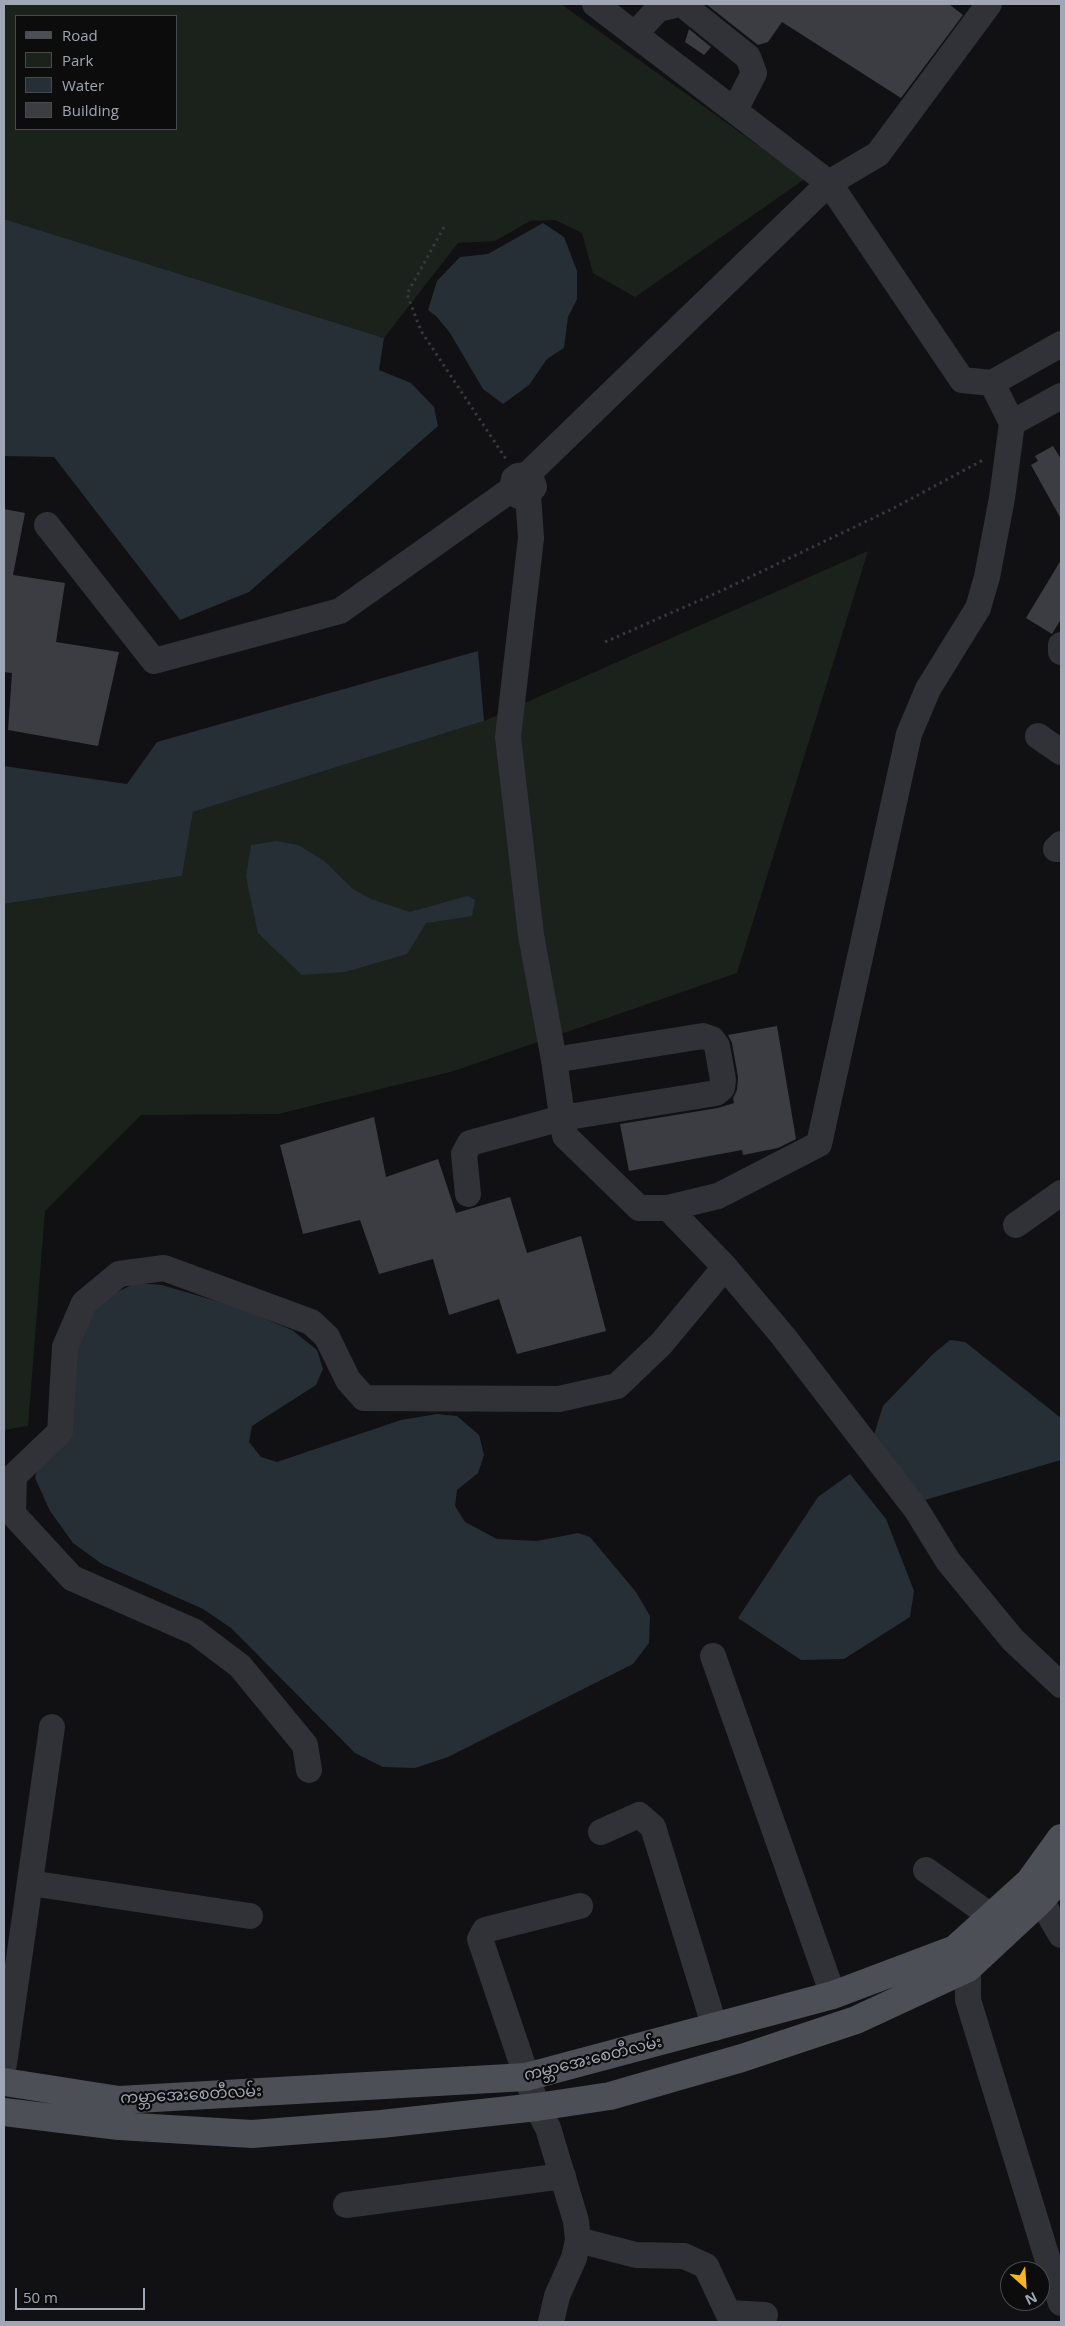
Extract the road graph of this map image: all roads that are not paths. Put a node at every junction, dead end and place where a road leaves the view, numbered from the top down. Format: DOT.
graph roads {
  1 [pos="596,4"];
  2 [pos="681,4"];
  3 [pos="982,6"];
  4 [pos="635,34"];
  5 [pos="735,110"];
  6 [pos="829,183"];
  7 [pos="1061,344"];
  8 [pos="992,383"];
  9 [pos="1061,396"];
  10 [pos="1011,434"];
  11 [pos="521,484"];
  12 [pos="47,525"];
  13 [pos="1061,645"];
  14 [pos="1061,652"];
  15 [pos="1038,736"];
  16 [pos="1061,752"];
  17 [pos="554,1060"];
  18 [pos="562,1118"];
  19 [pos="1061,1193"];
  20 [pos="468,1194"];
  21 [pos="668,1208"];
  22 [pos="1016,1225"];
  23 [pos="725,1267"];
  24 [pos="713,1656"];
  25 [pos="1061,1685"];
  26 [pos="52,1727"];
  27 [pos="309,1770"];
  28 [pos="601,1832"];
  29 [pos="1058,1866"];
  30 [pos="926,1870"];
  31 [pos="30,1884"];
  32 [pos="1036,1891"];
  33 [pos="580,1906"];
  34 [pos="250,1916"];
  35 [pos="991,1916"];
  36 [pos="1061,1935"];
  37 [pos="968,1968"];
  38 [pos="833,1996"];
  39 [pos="715,2028"];
  40 [pos="4,2064"];
  41 [pos="526,2077"];
  42 [pos="4,2082"];
  43 [pos="537,2107"];
  44 [pos="4,2112"];
  45 [pos="119,2113"];
  46 [pos="563,2176"];
  47 [pos="346,2205"];
  48 [pos="578,2240"];
  49 [pos="1054,2262"];
  50 [pos="1061,2303"];
  51 [pos="765,2315"];
  52 [pos="551,2322"];
  1 -- 4 [label="street"];
  2 -- 4 [label="street"];
  2 -- 5 [label="street"];
  3 -- 6 [label="street"];
  4 -- 5 [label="street"];
  5 -- 6 [label="street"];
  6 -- 8 [label="street"];
  6 -- 11 [label="street"];
  7 -- 8 [label="street"];
  8 -- 10 [label="street"];
  9 -- 10 [label="street"];
  10 -- 21 [label="street"];
  11 -- 12 [label="street"];
  11 -- 17 [label="street"];
  13 -- 14 [label="street"];
  15 -- 16 [label="street"];
  17 -- 18 [label="street"];
  17 -- 18 [label="street"];
  18 -- 20 [label="street"];
  18 -- 21 [label="street"];
  19 -- 22 [label="street"];
  21 -- 23 [label="street"];
  23 -- 25 [label="street"];
  23 -- 27 [label="street"];
  24 -- 38 [label="street"];
  26 -- 31 [label="street"];
  28 -- 39 [label="street"];
  29 -- 32 [label="main road, ကမ္ဘာအေးစေတီလမ်း"];
  30 -- 35 [label="street"];
  31 -- 34 [label="street"];
  31 -- 40 [label="street"];
  32 -- 35 [label="main road, ကမ္ဘာအေးစေတီလမ်း"];
  32 -- 36 [label="street"];
  32 -- 37 [label="main road, ကမ္ဘာအေးစေတီလမ်း"];
  33 -- 41 [label="street"];
  35 -- 38 [label="main road, ကမ္ဘာအေးစေတီလမ်း"];
  37 -- 43 [label="main road, ကမ္ဘာအေးစေတီလမ်း"];
  37 -- 49 [label="street"];
  38 -- 39 [label="main road, ကမ္ဘာအေးစေတီလမ်း"];
  39 -- 41 [label="main road, ကမ္ဘာအေးစေတီလမ်း"];
  41 -- 43 [label="street"];
  41 -- 45 [label="main road, ကမ္ဘာအေးစေတီလမ်း"];
  42 -- 45 [label="main road, ကမ္ဘာအေးစေတီလမ်း"];
  43 -- 45 [label="main road, ကမ္ဘာအေးစေတီလမ်း"];
  43 -- 46 [label="street"];
  44 -- 45 [label="main road, ကမ္ဘာအေးစေတီလမ်း"];
  46 -- 47 [label="street"];
  46 -- 48 [label="street"];
  48 -- 51 [label="street"];
  48 -- 52 [label="street"];
  49 -- 50 [label="street"];
}
